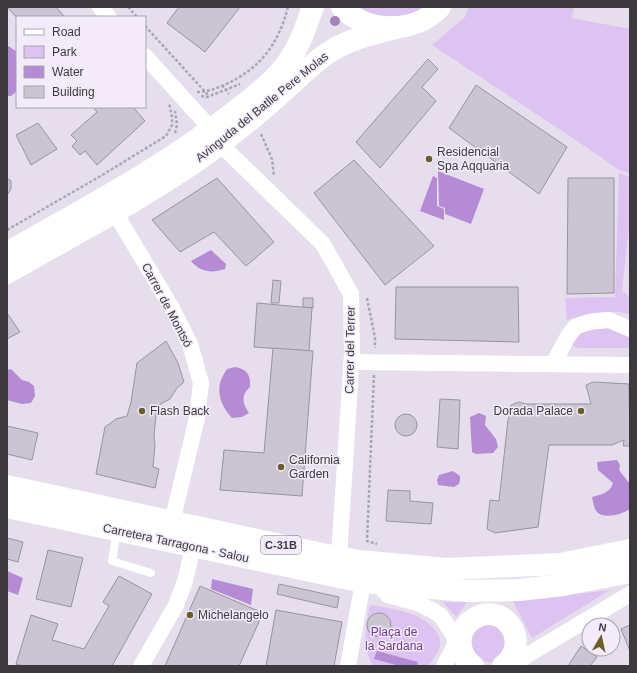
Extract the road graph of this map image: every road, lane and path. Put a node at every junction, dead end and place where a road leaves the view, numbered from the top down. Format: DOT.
graph roads {
  1 [pos="100,7"];
  2 [pos="128,7"];
  3 [pos="288,7"];
  4 [pos="313,7"];
  5 [pos="342,7"];
  6 [pos="440,7"];
  7 [pos="108,16"];
  8 [pos="136,16"];
  9 [pos="146,27"];
  10 [pos="400,27"];
  11 [pos="146,57"];
  12 [pos="242,83"];
  13 [pos="205,92"];
  14 [pos="208,96"];
  15 [pos="182,98"];
  16 [pos="173,136"];
  17 [pos="216,137"];
  18 [pos="114,212"];
  19 [pos="7,230"];
  20 [pos="7,253"];
  21 [pos="7,273"];
  22 [pos="630,329"];
  23 [pos="352,362"];
  24 [pos="553,364"];
  25 [pos="630,365"];
  26 [pos="7,486"];
  27 [pos="7,507"];
  28 [pos="172,522"];
  29 [pos="117,530"];
  30 [pos="193,547"];
  31 [pos="630,550"];
  32 [pos="339,558"];
  33 [pos="560,564"];
  34 [pos="446,569"];
  35 [pos="630,572"];
  36 [pos="151,573"];
  37 [pos="370,582"];
  38 [pos="488,590"];
  39 [pos="630,594"];
  40 [pos="464,645"];
  41 [pos="513,654"];
  42 [pos="141,666"];
  43 [pos="348,666"];
  44 [pos="444,666"];
  1 -- 7 [label="street"];
  2 -- 8 [label="path"];
  3 -- 13 [label="path"];
  4 -- 17 [label="main road, Avinguda del Batlle Pere Molas"];
  5 -- 10 [label="main road"];
  6 -- 10 [label="main road, Avinguda del Batlle Pere Molas"];
  9 -- 13 [label="path"];
  10 -- 17 [label="main road, Avinguda del Batlle Pere Molas"];
  11 -- 15 [label="street, Carrer del Terrer"];
  12 -- 14 [label="path"];
  13 -- 14 [label="path"];
  13 -- 15 [label="path"];
  14 -- 15 [label="path"];
  15 -- 16 [label="path"];
  15 -- 17 [label="street, Carrer del Terrer"];
  15 -- 19 [label="path"];
  17 -- 18 [label="main road, Avinguda del Batlle Pere Molas"];
  17 -- 20 [label="main road, Avinguda del Batlle Pere Molas"];
  17 -- 23 [label="street, Carrer del Terrer"];
  18 -- 21 [label="main road, Avinguda del Batlle Pere Molas"];
  18 -- 28 [label="street, Carrer de Montsó"];
  22 -- 24 [label="street"];
  23 -- 24 [label="street"];
  23 -- 32 [label="street, Carrer del Terrer"];
  24 -- 25 [label="street"];
  26 -- 28 [label="main road, Carretera Tarragona - Salou / C-31B"];
  27 -- 29 [label="main road, Carretera Tarragona - Salou / C-31B"];
  28 -- 32 [label="main road, Carretera Tarragona - Salou / C-31B"];
  29 -- 30 [label="main road, Carretera Tarragona - Salou / C-31B"];
  29 -- 36 [label="lane"];
  30 -- 37 [label="main road, Carretera Tarragona - Salou / C-31B"];
  30 -- 42 [label="street"];
  31 -- 33 [label="main road, Carretera Tarragona - Salou / C-31B"];
  32 -- 34 [label="main road, Carretera Tarragona - Salou / C-31B"];
  33 -- 34 [label="main road, Carretera Tarragona - Salou / C-31B"];
  33 -- 38 [label="main road"];
  34 -- 38 [label="main road"];
  35 -- 38 [label="main road, Carretera Tarragona - Salou / C-31B"];
  37 -- 38 [label="main road, Carretera Tarragona - Salou / C-31B"];
  37 -- 40 [label="street"];
  37 -- 43 [label="street"];
  38 -- 40 [label="main road"];
  38 -- 41 [label="main road"];
  39 -- 41 [label="street"];
  40 -- 41 [label="main road"];
  40 -- 44 [label="street"];
}
